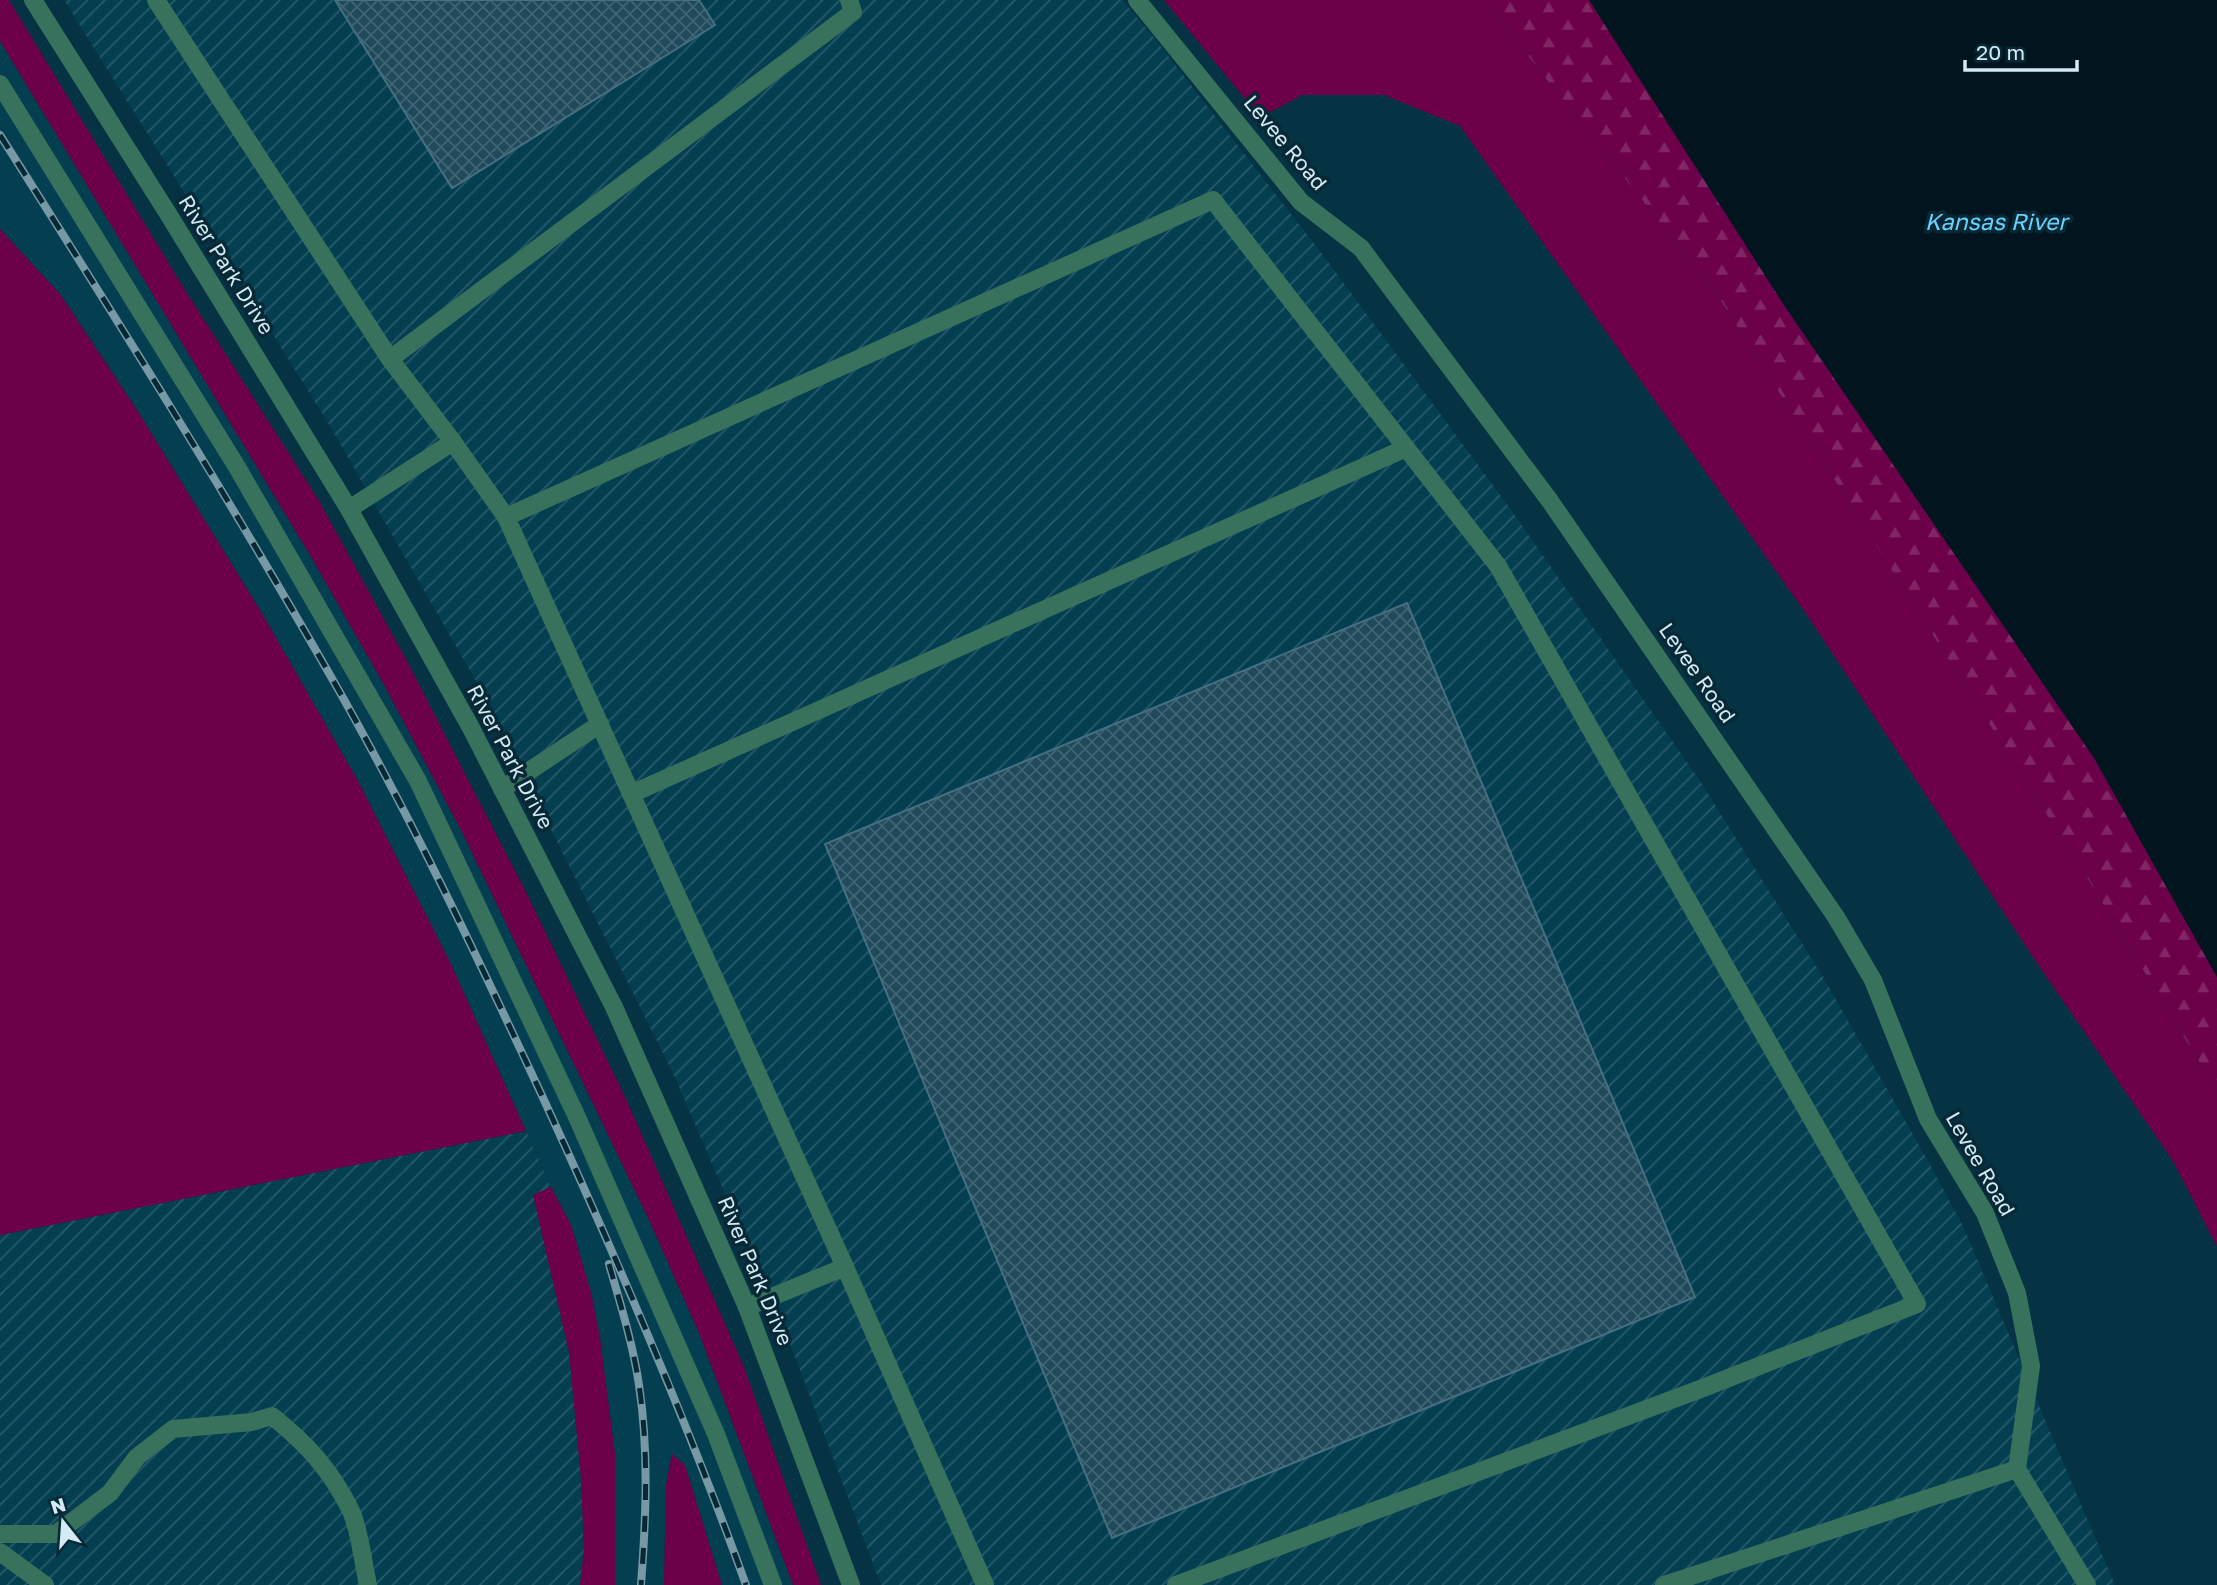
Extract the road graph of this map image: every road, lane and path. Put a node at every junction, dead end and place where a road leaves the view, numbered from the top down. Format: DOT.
graph roads {
  1 [pos="33,0"];
  2 [pos="156,0"];
  3 [pos="849,0"];
  4 [pos="1136,0"];
  5 [pos="0,84"];
  6 [pos="390,359"];
  7 [pos="453,442"];
  8 [pos="1406,448"];
  9 [pos="349,509"];
  10 [pos="506,517"];
  11 [pos="600,724"];
  12 [pos="502,789"];
  13 [pos="631,794"];
  14 [pos="845,1267"];
  15 [pos="747,1307"];
  16 [pos="2017,1469"];
  17 [pos="0,1534"];
  18 [pos="0,1552"];
  19 [pos="45,1585"];
  20 [pos="368,1585"];
  21 [pos="773,1585"];
  22 [pos="850,1585"];
  23 [pos="985,1585"];
  24 [pos="1176,1585"];
  25 [pos="1664,1585"];
  26 [pos="2087,1585"];
  1 -- 9 [label="street, River Park Drive"];
  2 -- 6 [label="street"];
  3 -- 6 [label="street"];
  4 -- 16 [label="street, Levee Road"];
  5 -- 21 [label="street"];
  6 -- 7 [label="street"];
  7 -- 9 [label="street"];
  7 -- 10 [label="street"];
  8 -- 10 [label="street"];
  8 -- 13 [label="street"];
  8 -- 24 [label="street"];
  9 -- 12 [label="street, River Park Drive"];
  10 -- 11 [label="street"];
  11 -- 12 [label="street"];
  11 -- 13 [label="street"];
  12 -- 15 [label="street, River Park Drive"];
  13 -- 14 [label="street"];
  14 -- 15 [label="street"];
  14 -- 23 [label="street"];
  15 -- 22 [label="street, River Park Drive"];
  16 -- 25 [label="street"];
  16 -- 26 [label="street"];
  17 -- 20 [label="street"];
  18 -- 19 [label="street"];
}
